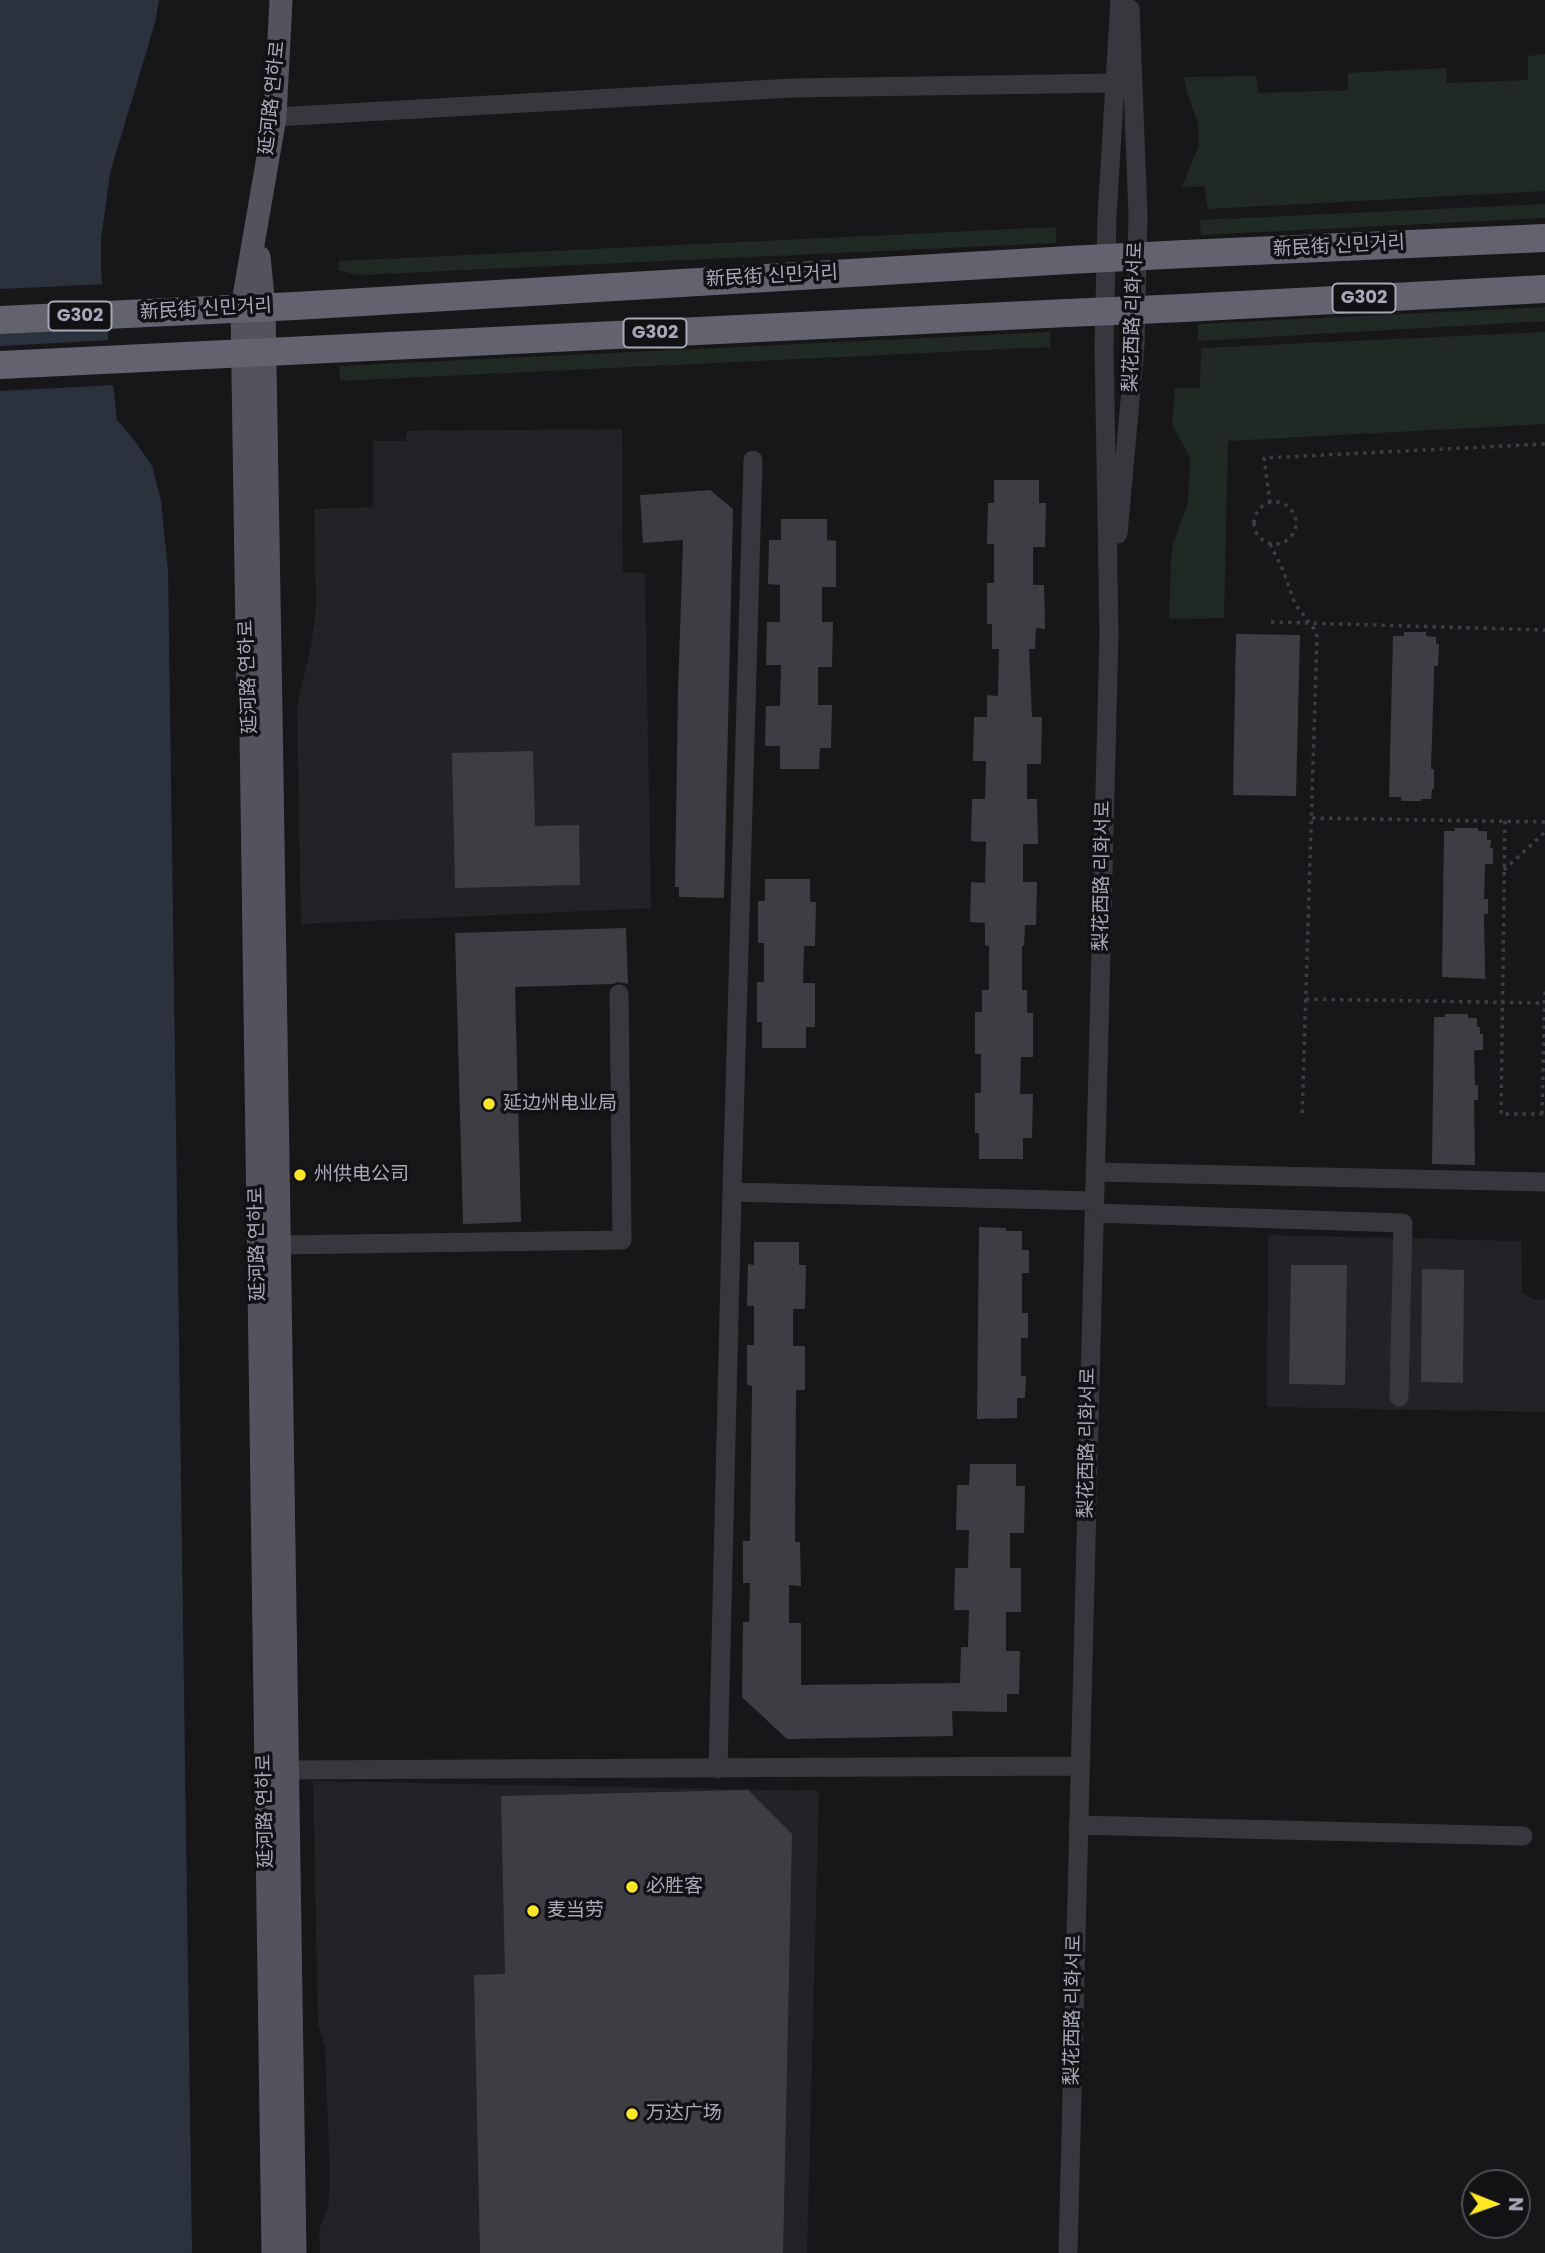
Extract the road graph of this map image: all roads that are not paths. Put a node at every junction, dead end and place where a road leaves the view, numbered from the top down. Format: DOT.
graph roads {
  1 [pos="281,0"];
  2 [pos="1119,0"];
  3 [pos="1130,0"];
  4 [pos="1115,83"];
  5 [pos="275,117"];
  6 [pos="1545,238"];
  7 [pos="1544,289"];
  8 [pos="253,307"];
  9 [pos="0,320"];
  10 [pos="254,353"];
  11 [pos="0,365"];
  12 [pos="753,460"];
  13 [pos="1109,633"];
  14 [pos="619,994"];
  15 [pos="1095,1172"];
  16 [pos="1545,1182"];
  17 [pos="732,1192"];
  18 [pos="1094,1207"];
  19 [pos="279,1245"];
  20 [pos="1399,1396"];
  21 [pos="1080,1766"];
  22 [pos="718,1769"];
  23 [pos="287,1770"];
  24 [pos="1079,1825"];
  25 [pos="1523,1836"];
  26 [pos="273,2253"];
  27 [pos="295,2253"];
  28 [pos="1068,2253"];
  1 -- 5 [label="main road, 延河路 연하로"];
  2 -- 4 [label="street, 梨花西路 리화서로"];
  3 -- 13 [label="street, 梨花西路 리화서로"];
  4 -- 5 [label="street"];
  4 -- 13 [label="street, 梨花西路 리화서로"];
  5 -- 8 [label="main road, 延河路 연하로"];
  6 -- 8 [label="highway, 新民街 신민거리 / G302, bridge"];
  7 -- 10 [label="highway, G302, bridge"];
  8 -- 9 [label="highway, 新民街 신민거리 / G302"];
  8 -- 10 [label="main road, 延河路 연하로"];
  10 -- 11 [label="highway, G302"];
  10 -- 19 [label="main road, 延河路 연하로"];
  10 -- 26 [label="main road, 延河路 연하로"];
  12 -- 17 [label="street"];
  13 -- 15 [label="street, 梨花西路 리화서로"];
  14 -- 19 [label="street"];
  15 -- 16 [label="street"];
  15 -- 18 [label="street, 梨花西路 리화서로"];
  17 -- 18 [label="street"];
  17 -- 22 [label="street"];
  18 -- 20 [label="street"];
  18 -- 21 [label="street, 梨花西路 리화서로"];
  19 -- 23 [label="main road, 延河路 연하로"];
  21 -- 22 [label="street"];
  21 -- 24 [label="street, 梨花西路 리화서로"];
  22 -- 23 [label="street"];
  23 -- 27 [label="main road, 延河路 연하로"];
  24 -- 25 [label="street"];
  24 -- 28 [label="street, 梨花西路 리화서로"];
}
